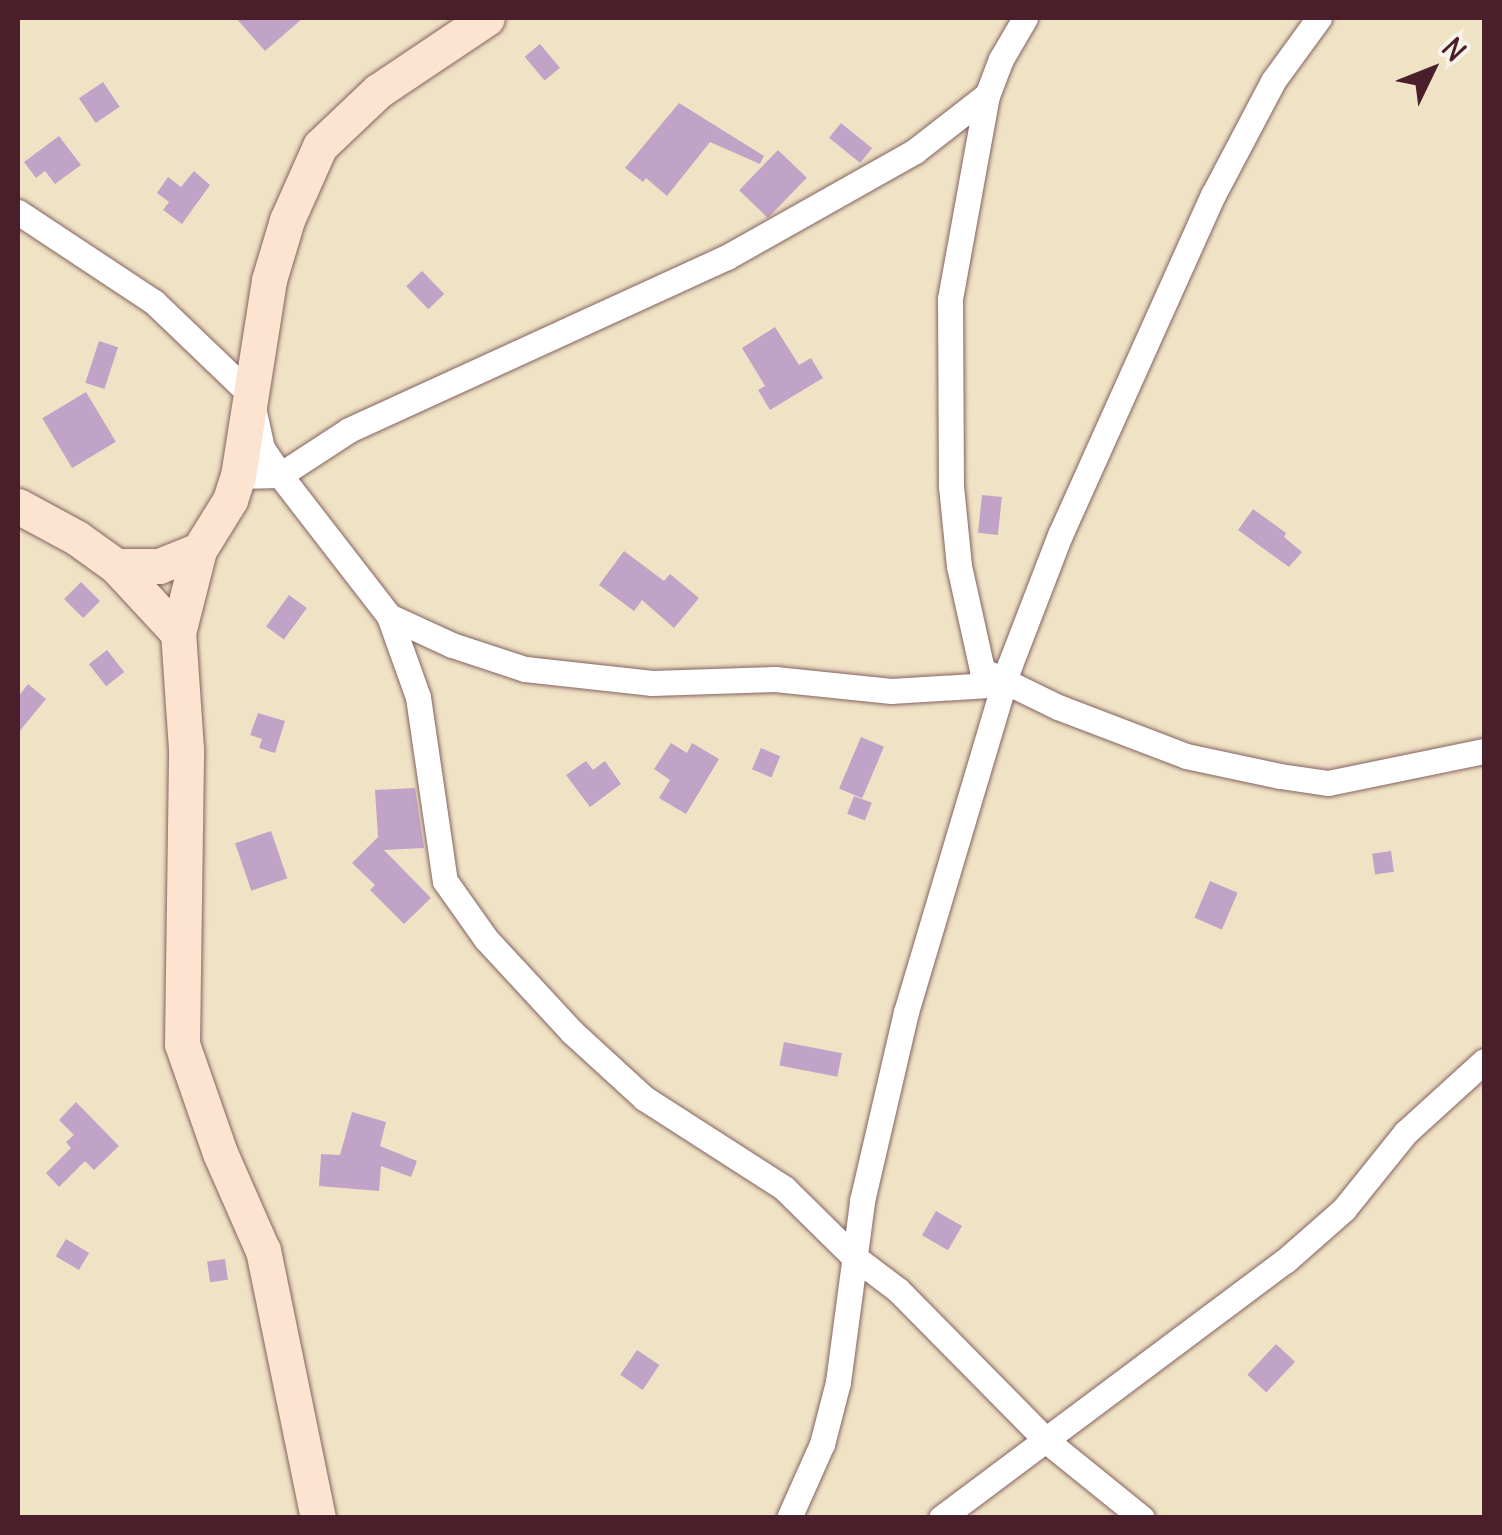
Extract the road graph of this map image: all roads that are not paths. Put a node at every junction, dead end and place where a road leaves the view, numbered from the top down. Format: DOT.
graph roads {
  1 [pos="487,18"];
  2 [pos="1026,18"];
  3 [pos="1320,18"];
  4 [pos="987,94"];
  5 [pos="18,212"];
  6 [pos="250,394"];
  7 [pos="280,475"];
  8 [pos="238,476"];
  9 [pos="18,506"];
  10 [pos="199,550"];
  11 [pos="116,566"];
  12 [pos="388,616"];
  13 [pos="178,633"];
  14 [pos="1005,684"];
  15 [pos="1484,751"];
  16 [pos="1484,1062"];
  17 [pos="854,1256"];
  18 [pos="1048,1442"];
  19 [pos="318,1518"];
  20 [pos="789,1518"];
  21 [pos="941,1518"];
  22 [pos="1142,1518"];
  1 -- 6 [label="main road"];
  2 -- 4 [label="street"];
  3 -- 14 [label="street"];
  4 -- 7 [label="street"];
  4 -- 14 [label="street"];
  5 -- 6 [label="street"];
  6 -- 7 [label="street"];
  6 -- 8 [label="main road"];
  7 -- 8 [label="street"];
  7 -- 12 [label="street"];
  8 -- 10 [label="main road"];
  9 -- 11 [label="main road"];
  10 -- 11 [label="main road"];
  10 -- 13 [label="main road"];
  11 -- 13 [label="main road"];
  12 -- 14 [label="street"];
  12 -- 17 [label="street"];
  13 -- 19 [label="main road"];
  14 -- 15 [label="street"];
  14 -- 17 [label="street"];
  16 -- 18 [label="street"];
  17 -- 18 [label="street"];
  17 -- 20 [label="street"];
  18 -- 21 [label="street"];
  18 -- 22 [label="street"];
}
